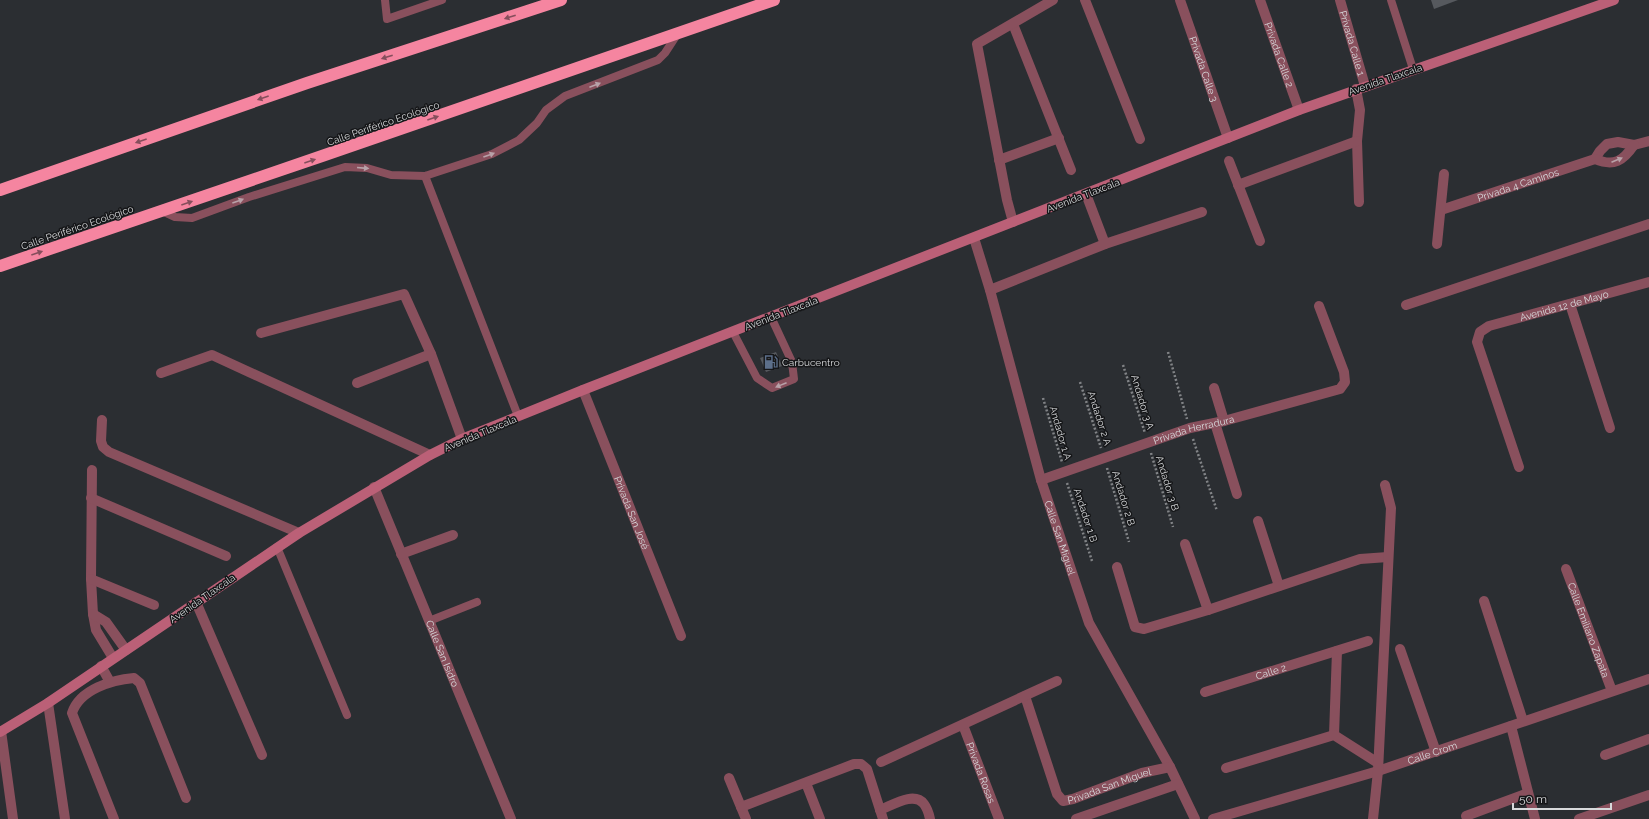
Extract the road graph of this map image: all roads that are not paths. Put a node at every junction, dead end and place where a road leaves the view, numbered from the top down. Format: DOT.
graph roads {
  1 [pos="385,0"];
  2 [pos="442,0"];
  3 [pos="561,0"];
  4 [pos="774,0"];
  5 [pos="1053,0"];
  6 [pos="1085,0"];
  7 [pos="1180,0"];
  8 [pos="1260,0"];
  9 [pos="1340,0"];
  10 [pos="1391,0"];
  11 [pos="1614,0"];
  12 [pos="533,4"];
  13 [pos="1013,24"];
  14 [pos="678,33"];
  15 [pos="1414,69"];
  16 [pos="1361,88"];
  17 [pos="1299,110"];
  18 [pos="1059,138"];
  19 [pos="1140,138"];
  20 [pos="1228,138"];
  21 [pos="1357,140"];
  22 [pos="1649,140"];
  23 [pos="1634,145"];
  24 [pos="1595,159"];
  25 [pos="999,160"];
  26 [pos="1229,161"];
  27 [pos="1071,170"];
  28 [pos="1444,174"];
  29 [pos="425,176"];
  30 [pos="1238,185"];
  31 [pos="0,190"];
  32 [pos="1086,194"];
  33 [pos="1359,202"];
  34 [pos="1441,210"];
  35 [pos="162,211"];
  36 [pos="1202,212"];
  37 [pos="1013,222"];
  38 [pos="1649,224"];
  39 [pos="974,238"];
  40 [pos="1260,241"];
  41 [pos="1105,244"];
  42 [pos="1437,244"];
  43 [pos="0,266"];
  44 [pos="1649,282"];
  45 [pos="990,290"];
  46 [pos="1570,304"];
  47 [pos="1406,305"];
  48 [pos="1319,306"];
  49 [pos="771,317"];
  50 [pos="733,332"];
  51 [pos="261,333"];
  52 [pos="432,354"];
  53 [pos="161,373"];
  54 [pos="357,383"];
  55 [pos="1214,388"];
  56 [pos="583,390"];
  57 [pos="518,416"];
  58 [pos="102,420"];
  59 [pos="1219,422"];
  60 [pos="1610,428"];
  61 [pos="462,439"];
  62 [pos="430,455"];
  63 [pos="1519,467"];
  64 [pos="92,470"];
  65 [pos="1041,480"];
  66 [pos="1385,485"];
  67 [pos="374,487"];
  68 [pos="1237,494"];
  69 [pos="91,498"];
  70 [pos="1258,521"];
  71 [pos="299,533"];
  72 [pos="452,535"];
  73 [pos="1185,544"];
  74 [pos="277,547"];
  75 [pos="401,554"];
  76 [pos="226,556"];
  77 [pos="1388,557"];
  78 [pos="1117,567"];
  79 [pos="1566,569"];
  80 [pos="91,579"];
  81 [pos="1279,586"];
  82 [pos="1484,601"];
  83 [pos="196,602"];
  84 [pos="477,602"];
  85 [pos="154,605"];
  86 [pos="1208,610"];
  87 [pos="93,614"];
  88 [pos="429,621"];
  89 [pos="681,636"];
  90 [pos="1368,641"];
  91 [pos="1400,649"];
  92 [pos="126,650"];
  93 [pos="1337,651"];
  94 [pos="114,658"];
  95 [pos="101,666"];
  96 [pos="109,679"];
  97 [pos="1649,679"];
  98 [pos="1057,681"];
  99 [pos="93,682"];
  100 [pos="1612,691"];
  101 [pos="1204,692"];
  102 [pos="1025,696"];
  103 [pos="48,703"];
  104 [pos="347,715"];
  105 [pos="1523,721"];
  106 [pos="963,725"];
  107 [pos="1511,726"];
  108 [pos="1,732"];
  109 [pos="1334,735"];
  110 [pos="1649,740"];
  111 [pos="1436,752"];
  112 [pos="262,755"];
  113 [pos="1605,755"];
  114 [pos="881,762"];
  115 [pos="1170,766"];
  116 [pos="1378,767"];
  117 [pos="1226,768"];
  118 [pos="729,778"];
  119 [pos="806,783"];
  120 [pos="1178,784"];
  121 [pos="1528,793"];
  122 [pos="1649,795"];
  123 [pos="186,798"];
  124 [pos="741,807"];
  125 [pos="882,814"];
  126 [pos="1466,816"];
  127 [pos="1080,818"];
  128 [pos="14,819"];
  129 [pos="65,819"];
  130 [pos="114,819"];
  131 [pos="511,819"];
  132 [pos="746,819"];
  133 [pos="820,819"];
  134 [pos="930,819"];
  135 [pos="999,819"];
  136 [pos="1195,819"];
  137 [pos="1213,819"];
  138 [pos="1373,819"];
  139 [pos="1535,819"];
  140 [pos="1579,819"];
  1 -- 2 [label="lane"];
  3 -- 12 [label="highway"];
  4 -- 14 [label="highway, Calle Periférico Ecológico"];
  5 -- 13 [label="street"];
  6 -- 19 [label="street"];
  7 -- 20 [label="street, Privada Calle 3"];
  8 -- 17 [label="street, Privada Calle 2"];
  9 -- 16 [label="street, Privada Calle 1"];
  10 -- 15 [label="lane"];
  11 -- 15 [label="street, Avenida Tlaxcala"];
  12 -- 31 [label="highway, one-way"];
  13 -- 18 [label="street"];
  13 -- 25 [label="street"];
  29 -- 14 [label="lane, one-way"];
  35 -- 14 [label="highway, Calle Periférico Ecológico, one-way"];
  15 -- 16 [label="street, Avenida Tlaxcala"];
  16 -- 17 [label="street, Avenida Tlaxcala"];
  16 -- 21 [label="street, Privada Calle 1"];
  17 -- 20 [label="street, Avenida Tlaxcala"];
  18 -- 25 [label="street"];
  18 -- 27 [label="street"];
  20 -- 32 [label="street, Avenida Tlaxcala"];
  21 -- 30 [label="street"];
  21 -- 33 [label="street, Privada Calle 1"];
  22 -- 23 [label="street, Privada 4 Caminos"];
  23 -- 24 [label="street, Privada 4 Caminos"];
  24 -- 23 [label="street, Privada 4 Caminos, one-way"];
  24 -- 34 [label="street, Privada 4 Caminos"];
  25 -- 37 [label="street"];
  26 -- 30 [label="street"];
  28 -- 34 [label="street"];
  35 -- 29 [label="lane, one-way"];
  29 -- 57 [label="lane"];
  30 -- 40 [label="street"];
  32 -- 37 [label="street, Avenida Tlaxcala"];
  32 -- 41 [label="street"];
  34 -- 42 [label="street"];
  43 -- 35 [label="highway, Calle Periférico Ecológico, one-way"];
  36 -- 41 [label="street"];
  37 -- 39 [label="street, Avenida Tlaxcala"];
  38 -- 47 [label="street"];
  39 -- 45 [label="street, Calle San Miguel"];
  39 -- 49 [label="street, Avenida Tlaxcala"];
  41 -- 45 [label="street"];
  44 -- 46 [label="street, Avenida 12 de Mayo"];
  45 -- 65 [label="street, Calle San Miguel"];
  46 -- 60 [label="street"];
  46 -- 63 [label="street, Avenida 12 de Mayo"];
  48 -- 59 [label="street, Privada Herradura"];
  49 -- 50 [label="street, Avenida Tlaxcala"];
  49 -- 50 [label="lane, one-way"];
  50 -- 56 [label="street, Avenida Tlaxcala"];
  51 -- 52 [label="street"];
  52 -- 54 [label="street"];
  52 -- 61 [label="street"];
  53 -- 62 [label="street"];
  55 -- 59 [label="street"];
  56 -- 57 [label="street, Avenida Tlaxcala"];
  56 -- 89 [label="street, Privada San José"];
  57 -- 61 [label="street, Avenida Tlaxcala"];
  58 -- 71 [label="street"];
  59 -- 65 [label="street, Privada Herradura"];
  59 -- 68 [label="street"];
  61 -- 62 [label="street, Avenida Tlaxcala"];
  62 -- 67 [label="street, Avenida Tlaxcala"];
  64 -- 69 [label="street"];
  65 -- 115 [label="street, Calle San Miguel"];
  66 -- 77 [label="street"];
  67 -- 71 [label="street, Avenida Tlaxcala"];
  67 -- 75 [label="street, Calle San Isidro"];
  69 -- 76 [label="street"];
  69 -- 80 [label="street"];
  70 -- 81 [label="street"];
  71 -- 74 [label="street, Avenida Tlaxcala"];
  72 -- 75 [label="street"];
  73 -- 86 [label="street"];
  74 -- 83 [label="street, Avenida Tlaxcala"];
  74 -- 104 [label="lane"];
  75 -- 88 [label="street, Calle San Isidro"];
  77 -- 81 [label="street"];
  77 -- 116 [label="street"];
  78 -- 86 [label="street"];
  79 -- 100 [label="street, Calle Emiliano Zapata"];
  80 -- 85 [label="street"];
  80 -- 87 [label="street"];
  81 -- 86 [label="street"];
  82 -- 105 [label="street"];
  83 -- 92 [label="street, Avenida Tlaxcala"];
  83 -- 112 [label="street"];
  84 -- 88 [label="lane"];
  87 -- 92 [label="street"];
  87 -- 94 [label="street"];
  88 -- 131 [label="street, Calle San Isidro"];
  90 -- 93 [label="street, Calle 2"];
  91 -- 111 [label="street"];
  92 -- 94 [label="street, Avenida Tlaxcala"];
  93 -- 101 [label="street, Calle 2"];
  93 -- 109 [label="street"];
  94 -- 95 [label="street, Avenida Tlaxcala"];
  95 -- 96 [label="street"];
  95 -- 99 [label="street, Avenida Tlaxcala"];
  96 -- 99 [label="street"];
  96 -- 123 [label="street"];
  97 -- 100 [label="street, Calle Crom"];
  98 -- 102 [label="street"];
  99 -- 103 [label="street, Avenida Tlaxcala"];
  99 -- 130 [label="street"];
  100 -- 105 [label="street, Calle Crom"];
  102 -- 106 [label="street"];
  102 -- 115 [label="street, Privada San Miguel"];
  103 -- 108 [label="street, Avenida Tlaxcala"];
  103 -- 129 [label="street"];
  105 -- 107 [label="street, Calle Crom"];
  106 -- 114 [label="street"];
  106 -- 135 [label="street, Privada Rosas"];
  107 -- 111 [label="street, Calle Crom"];
  107 -- 121 [label="street"];
  108 -- 128 [label="street"];
  109 -- 116 [label="street"];
  109 -- 117 [label="street"];
  110 -- 113 [label="street"];
  111 -- 116 [label="street, Calle Crom"];
  115 -- 120 [label="street, Calle San Miguel"];
  116 -- 137 [label="street, Calle Crom"];
  116 -- 138 [label="street"];
  118 -- 124 [label="street"];
  119 -- 124 [label="street"];
  119 -- 125 [label="street"];
  119 -- 133 [label="street"];
  120 -- 127 [label="street"];
  120 -- 136 [label="street, Calle San Miguel"];
  121 -- 126 [label="street"];
  121 -- 139 [label="street"];
  122 -- 140 [label="street"];
  124 -- 132 [label="street"];
  125 -- 134 [label="street"];
}
